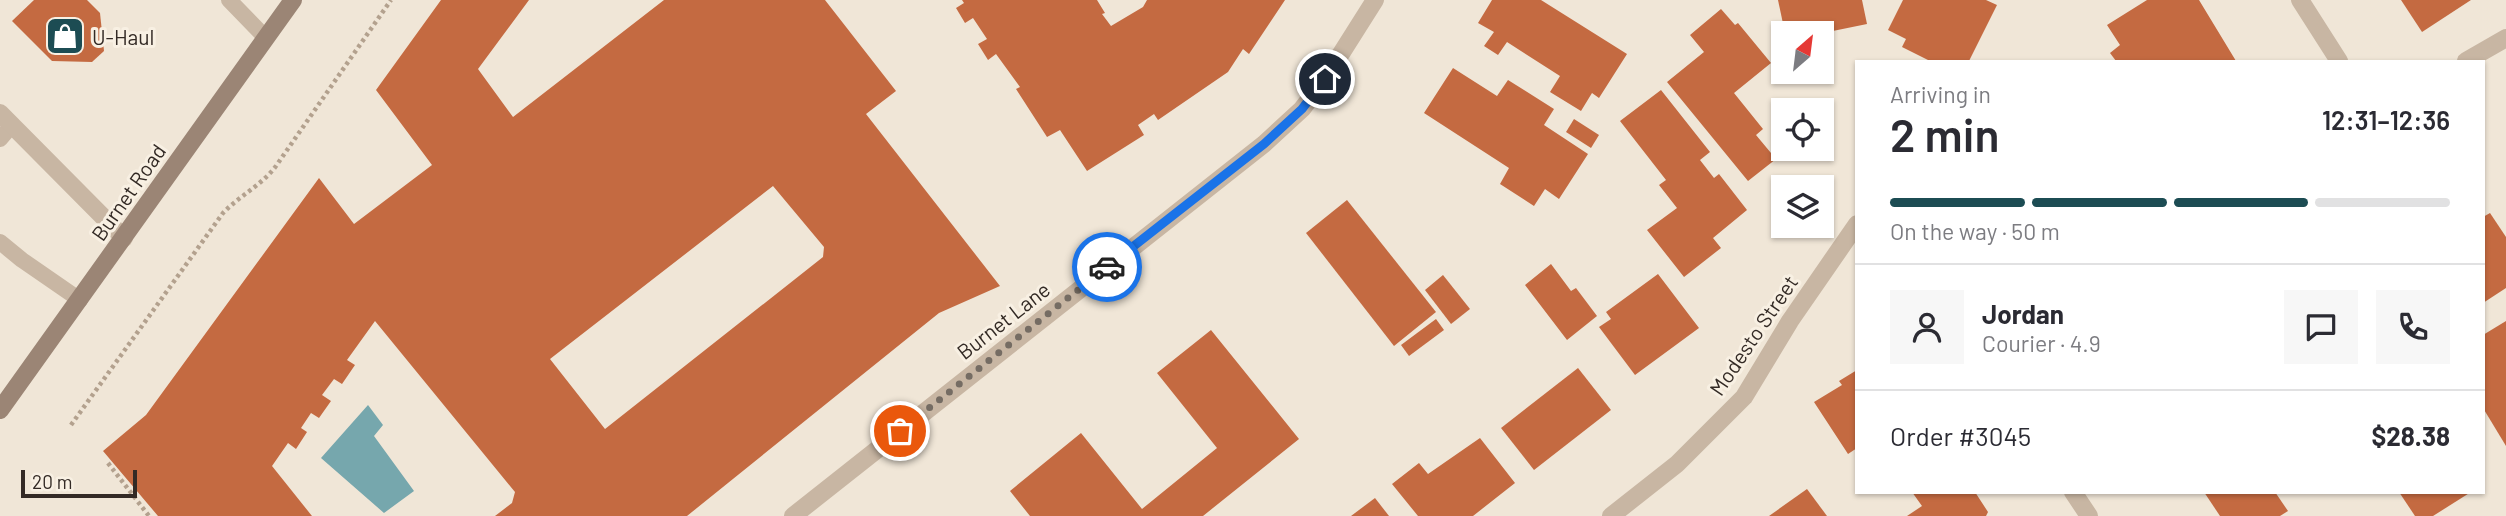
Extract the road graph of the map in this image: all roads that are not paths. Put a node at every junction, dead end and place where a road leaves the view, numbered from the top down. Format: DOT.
graph roads {
  1 [pos="229,0"];
  2 [pos="293,0"];
  3 [pos="1375,0"];
  4 [pos="2300,0"];
  5 [pos="266,38"];
  6 [pos="2506,38"];
  7 [pos="2338,60"];
  8 [pos="2468,60"];
  9 [pos="4,125"];
  10 [pos="1855,227"];
  11 [pos="124,239"];
  12 [pos="0,242"];
  13 [pos="80,300"];
  14 [pos="0,410"];
  15 [pos="2074,494"];
  16 [pos="793,516"];
  17 [pos="1611,516"];
  18 [pos="2089,516"];
  1 -- 5 [label="lane"];
  2 -- 5 [label="main road, Burnet Road"];
  3 -- 16 [label="street, Burnet Lane"];
  4 -- 7 [label="street"];
  5 -- 11 [label="main road, Burnet Road"];
  6 -- 8 [label="street"];
  9 -- 11 [label="street"];
  10 -- 17 [label="street, Modesto Street"];
  11 -- 13 [label="main road, Burnet Road"];
  12 -- 13 [label="lane"];
  13 -- 14 [label="main road, Burnet Road"];
  15 -- 18 [label="street"];
}
